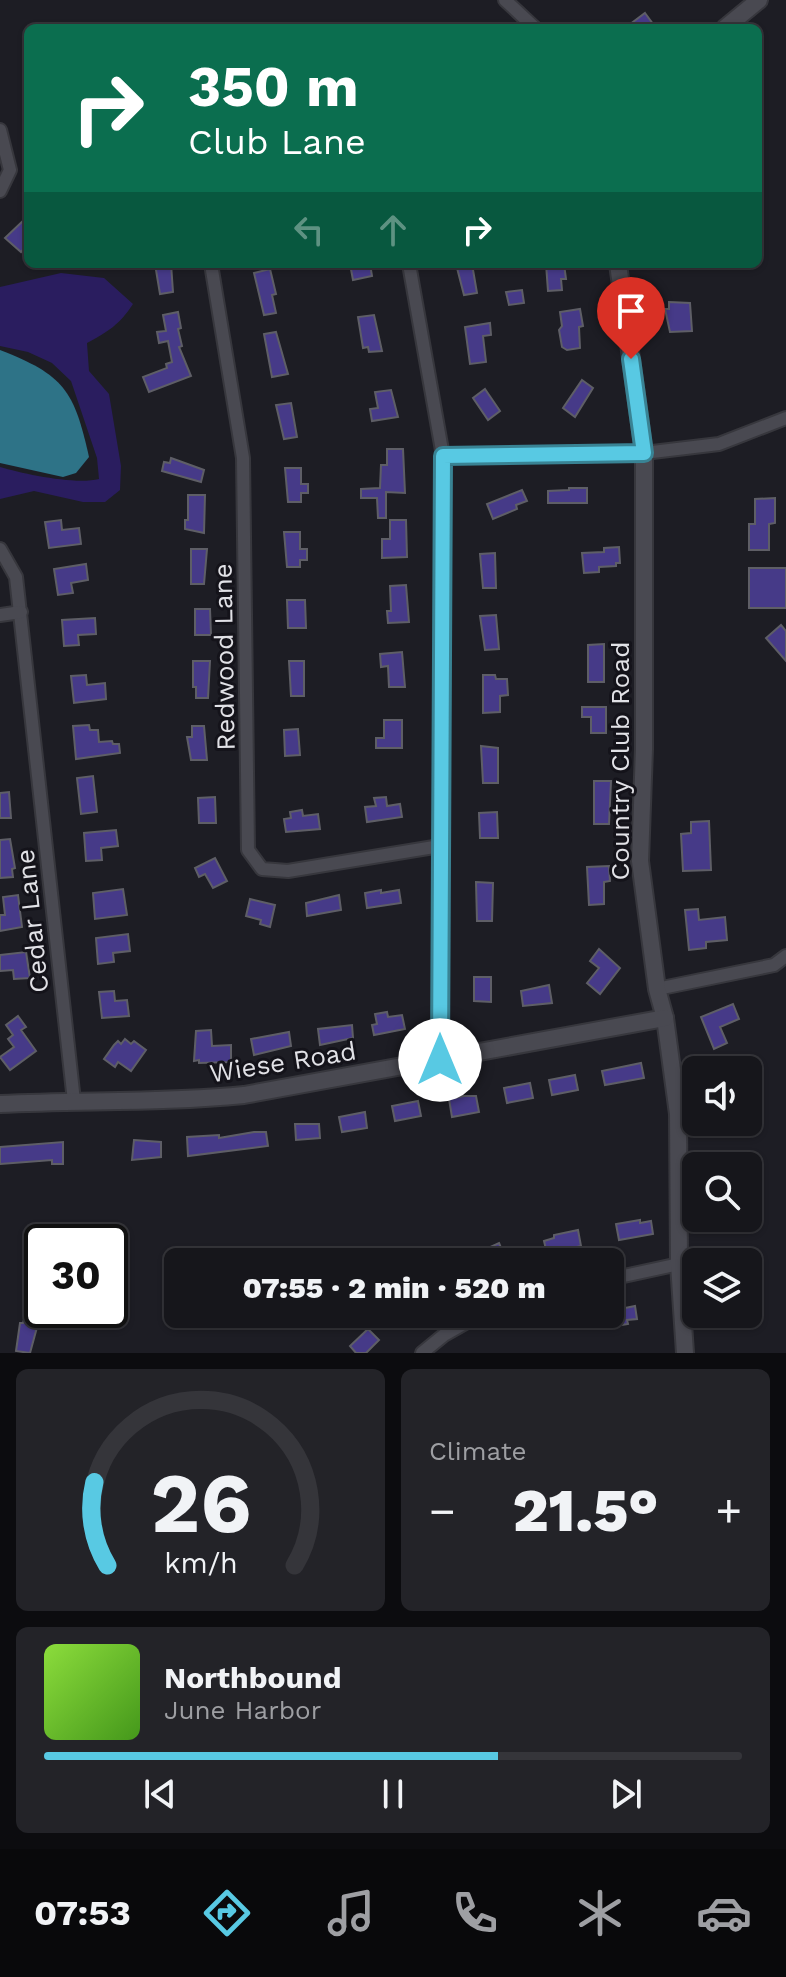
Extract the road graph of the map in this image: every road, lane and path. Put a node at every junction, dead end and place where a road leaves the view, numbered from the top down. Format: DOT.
graph roads {
  1 [pos="505,0"];
  2 [pos="759,0"];
  3 [pos="531,24"];
  4 [pos="730,24"];
  5 [pos="0,130"];
  6 [pos="0,191"];
  7 [pos="212,268"];
  8 [pos="410,268"];
  9 [pos="619,268"];
  10 [pos="786,418"];
  11 [pos="644,453"];
  12 [pos="443,456"];
  13 [pos="0,549"];
  14 [pos="21,612"];
  15 [pos="0,615"];
  16 [pos="440,846"];
  17 [pos="786,956"];
  18 [pos="657,989"];
  19 [pos="665,1018"];
  20 [pos="440,1060"];
  21 [pos="74,1101"];
  22 [pos="0,1104"];
  23 [pos="679,1264"];
  24 [pos="624,1276"];
  25 [pos="456,1328"];
  26 [pos="422,1353"];
  27 [pos="685,1353"];
  1 -- 3 [label="street"];
  2 -- 4 [label="street"];
  5 -- 6 [label="street"];
  7 -- 16 [label="street, Redwood Lane"];
  8 -- 12 [label="street"];
  9 -- 11 [label="street, Country Club Road"];
  10 -- 11 [label="street"];
  11 -- 12 [label="street"];
  11 -- 18 [label="street, Country Club Road"];
  12 -- 16 [label="street"];
  13 -- 14 [label="street, Cedar Lane"];
  14 -- 15 [label="street"];
  14 -- 21 [label="street, Cedar Lane"];
  16 -- 20 [label="street"];
  17 -- 18 [label="street"];
  18 -- 19 [label="street, Country Club Road"];
  19 -- 20 [label="street, Wiese Road"];
  19 -- 23 [label="street, Country Club Road"];
  20 -- 21 [label="street, Wiese Road"];
  21 -- 22 [label="street, Wiese Road"];
  23 -- 24 [label="street"];
  23 -- 27 [label="street, Country Club Road"];
  25 -- 26 [label="street"];
}
